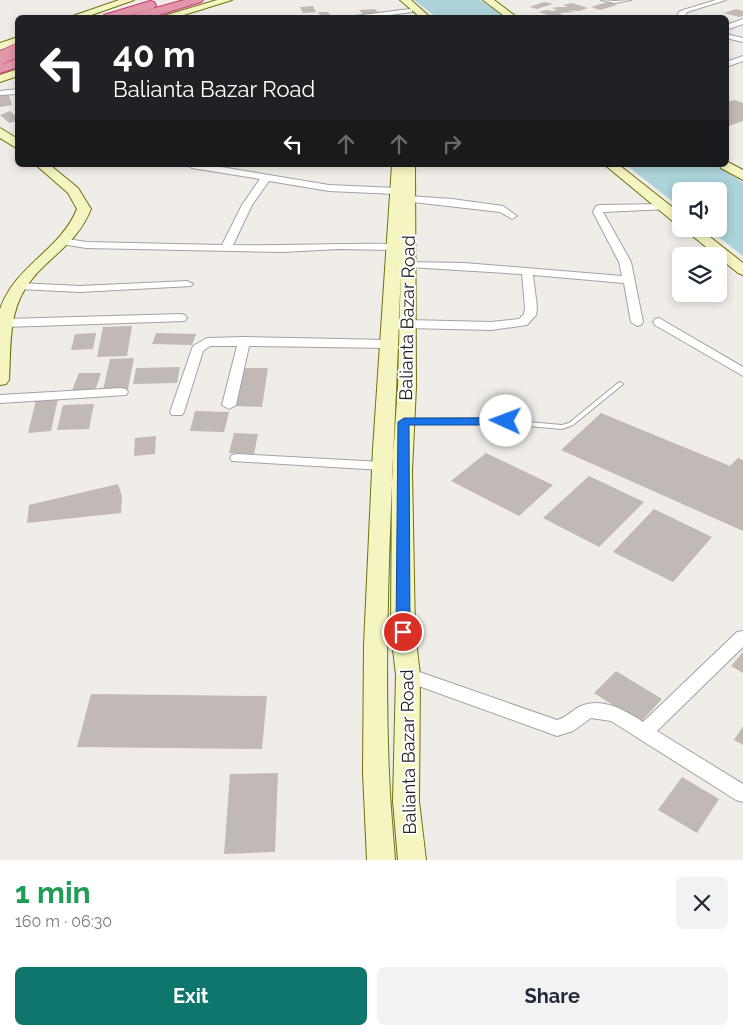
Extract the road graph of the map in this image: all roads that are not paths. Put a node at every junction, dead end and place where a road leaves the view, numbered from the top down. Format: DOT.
graph roads {
  1 [pos="129,0"];
  2 [pos="170,0"];
  3 [pos="197,0"];
  4 [pos="227,0"];
  5 [pos="396,0"];
  6 [pos="405,0"];
  7 [pos="490,0"];
  8 [pos="603,0"];
  9 [pos="629,0"];
  10 [pos="723,0"];
  11 [pos="414,14"];
  12 [pos="81,15"];
  13 [pos="118,15"];
  14 [pos="144,15"];
  15 [pos="172,15"];
  16 [pos="396,15"];
  17 [pos="423,15"];
  18 [pos="510,15"];
  19 [pos="680,15"];
  20 [pos="743,21"];
  21 [pos="729,27"];
  22 [pos="729,37"];
  23 [pos="743,40"];
  24 [pos="15,41"];
  25 [pos="4,49"];
  26 [pos="743,58"];
  27 [pos="15,59"];
  28 [pos="15,63"];
  29 [pos="729,64"];
  30 [pos="0,69"];
  31 [pos="15,73"];
  32 [pos="0,79"];
  33 [pos="15,91"];
  34 [pos="0,93"];
  35 [pos="1,134"];
  36 [pos="15,143"];
  37 [pos="44,167"];
  38 [pos="202,167"];
  39 [pos="396,167"];
  40 [pos="409,167"];
  41 [pos="614,167"];
  42 [pos="265,179"];
  43 [pos="402,195"];
  44 [pos="664,207"];
  45 [pos="672,214"];
  46 [pos="512,216"];
  47 [pos="701,237"];
  48 [pos="62,241"];
  49 [pos="393,247"];
  50 [pos="226,248"];
  51 [pos="409,264"];
  52 [pos="743,270"];
  53 [pos="527,271"];
  54 [pos="629,280"];
  55 [pos="187,284"];
  56 [pos="19,286"];
  57 [pos="181,318"];
  58 [pos="637,322"];
  59 [pos="659,322"];
  60 [pos="4,323"];
  61 [pos="407,324"];
  62 [pos="244,341"];
  63 [pos="389,344"];
  64 [pos="743,372"];
  65 [pos="0,380"];
  66 [pos="620,384"];
  67 [pos="121,392"];
  68 [pos="0,399"];
  69 [pos="229,405"];
  70 [pos="177,412"];
  71 [pos="404,422"];
  72 [pos="238,458"];
  73 [pos="382,466"];
  74 [pos="743,637"];
  75 [pos="408,675"];
  76 [pos="644,732"];
  77 [pos="743,794"];
  78 [pos="381,860"];
  79 [pos="412,860"];
  1 -- 12 [label="street"];
  2 -- 13 [label="highway"];
  3 -- 14 [label="highway"];
  4 -- 15 [label="street"];
  5 -- 11 [label="street"];
  6 -- 17 [label="street"];
  7 -- 18 [label="street"];
  8 -- 9 [label="lane"];
  10 -- 19 [label="street"];
  11 -- 16 [label="street"];
  20 -- 21 [label="street"];
  22 -- 23 [label="street"];
  24 -- 25 [label="street"];
  25 -- 27 [label="street"];
  26 -- 29 [label="street"];
  28 -- 30 [label="highway"];
  31 -- 32 [label="street"];
  33 -- 34 [label="street"];
  35 -- 36 [label="street"];
  37 -- 48 [label="street"];
  38 -- 42 [label="street"];
  39 -- 43 [label="street, Balianta Bazar Road"];
  40 -- 43 [label="street, Balianta Bazar Road"];
  41 -- 44 [label="street"];
  42 -- 43 [label="street"];
  42 -- 50 [label="street"];
  43 -- 46 [label="street"];
  43 -- 49 [label="street, Balianta Bazar Road"];
  43 -- 51 [label="street, Balianta Bazar Road"];
  44 -- 45 [label="street"];
  44 -- 54 [label="street"];
  47 -- 52 [label="street"];
  48 -- 50 [label="street"];
  48 -- 56 [label="street"];
  49 -- 50 [label="street"];
  49 -- 63 [label="street, Balianta Bazar Road"];
  51 -- 53 [label="street"];
  51 -- 61 [label="street, Balianta Bazar Road"];
  53 -- 54 [label="street"];
  53 -- 61 [label="street"];
  54 -- 58 [label="street"];
  55 -- 56 [label="street"];
  56 -- 60 [label="street"];
  57 -- 60 [label="street"];
  59 -- 64 [label="street"];
  60 -- 65 [label="street"];
  61 -- 71 [label="street, Balianta Bazar Road"];
  62 -- 63 [label="street"];
  62 -- 69 [label="street"];
  62 -- 70 [label="street"];
  63 -- 73 [label="street, Balianta Bazar Road"];
  66 -- 71 [label="lane"];
  67 -- 68 [label="street"];
  71 -- 75 [label="street, Balianta Bazar Road"];
  72 -- 73 [label="street"];
  73 -- 78 [label="street, Balianta Bazar Road"];
  74 -- 76 [label="street"];
  75 -- 76 [label="street"];
  75 -- 79 [label="street, Balianta Bazar Road"];
  76 -- 77 [label="street"];
}
